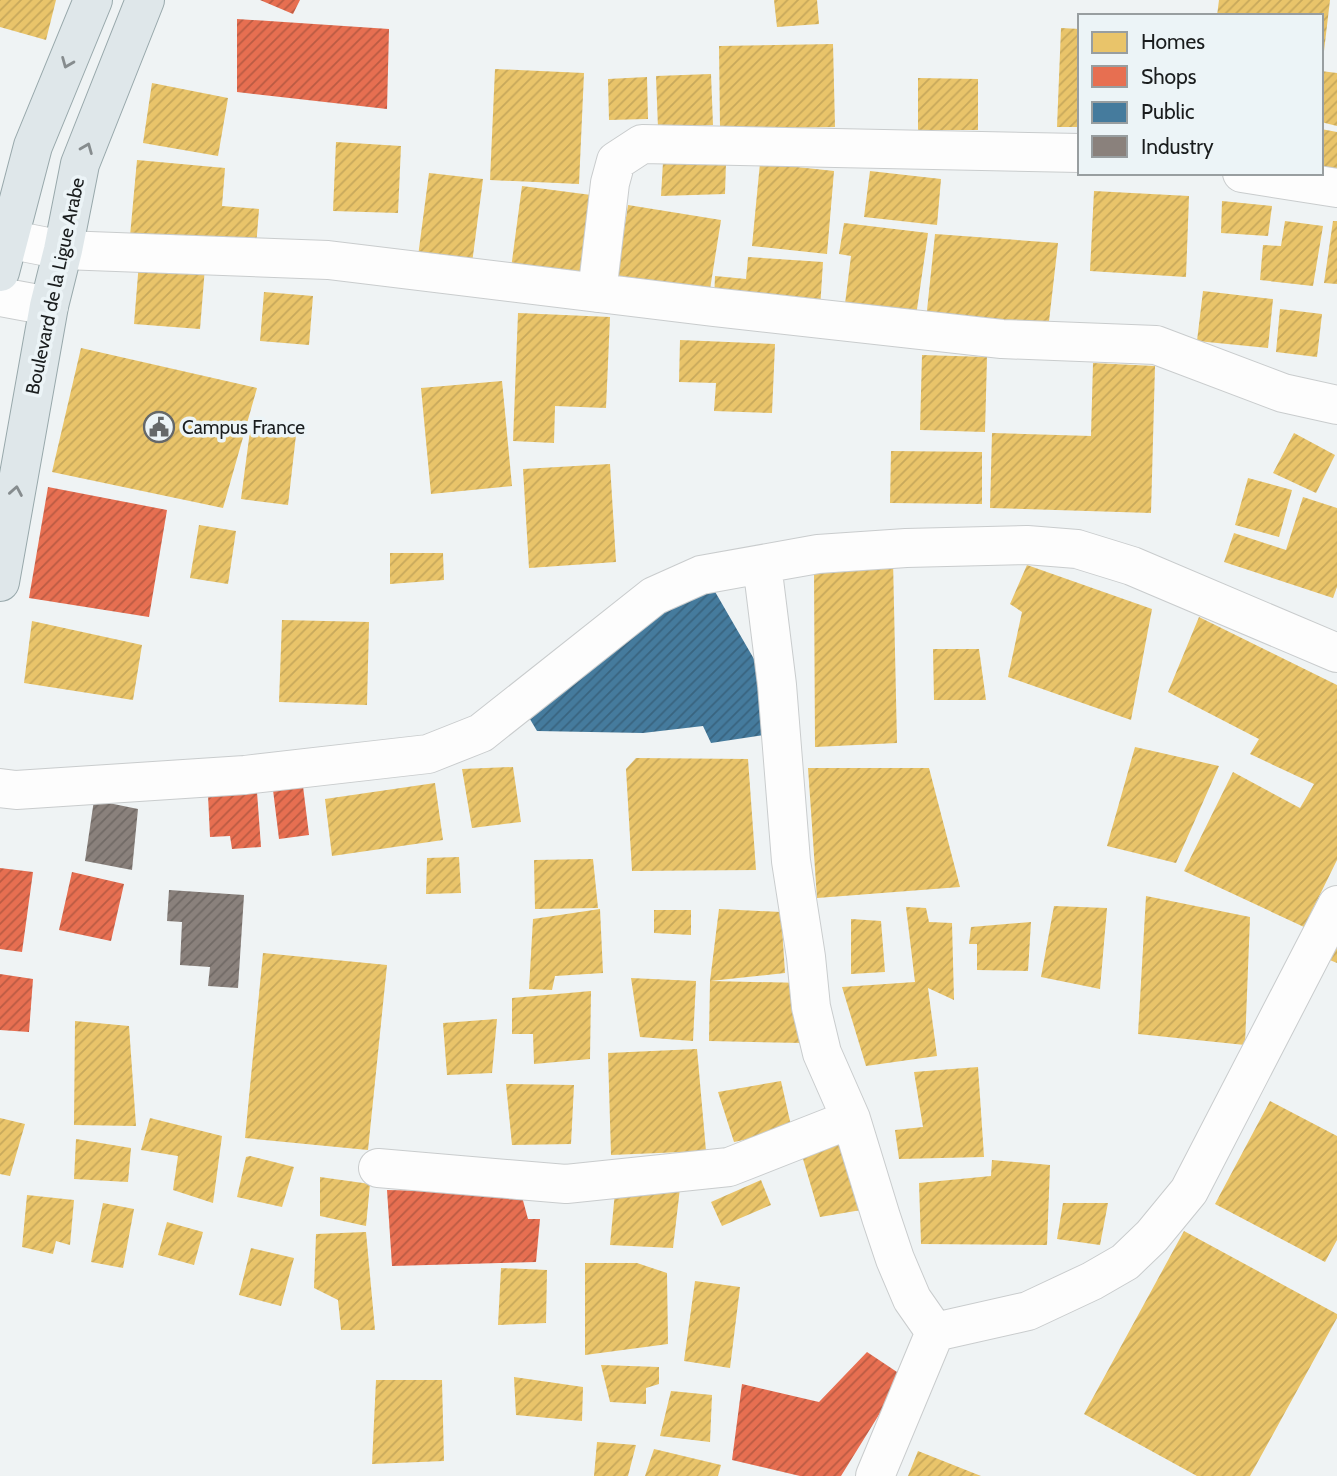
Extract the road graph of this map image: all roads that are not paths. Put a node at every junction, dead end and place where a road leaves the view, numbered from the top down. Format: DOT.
graph roads {
  1 [pos="93,0"];
  2 [pos="145,0"];
  3 [pos="1078,153"];
  4 [pos="1255,175"];
  5 [pos="1337,188"];
  6 [pos="63,250"];
  7 [pos="4,255"];
  8 [pos="597,293"];
  9 [pos="0,297"];
  10 [pos="49,306"];
  11 [pos="1337,405"];
  12 [pos="762,564"];
  13 [pos="0,582"];
  14 [pos="1337,653"];
  15 [pos="0,788"];
  16 [pos="1337,905"];
  17 [pos="851,1119"];
  18 [pos="378,1168"];
  19 [pos="935,1332"];
  20 [pos="875,1476"];
  1 -- 7 [label="main road, one-way"];
  6 -- 2 [label="main road, Boulevard de la Ligue Arabe, one-way"];
  3 -- 8 [label="street"];
  4 -- 5 [label="street"];
  6 -- 7 [label="street"];
  6 -- 8 [label="street"];
  6 -- 10 [label="main road, Boulevard de la Ligue Arabe"];
  8 -- 11 [label="street"];
  9 -- 10 [label="street"];
  13 -- 10 [label="main road, Boulevard de la Ligue Arabe, one-way"];
  12 -- 14 [label="street"];
  12 -- 15 [label="street"];
  12 -- 17 [label="street"];
  16 -- 19 [label="street"];
  17 -- 18 [label="street"];
  17 -- 19 [label="street"];
  19 -- 20 [label="street"];
}
